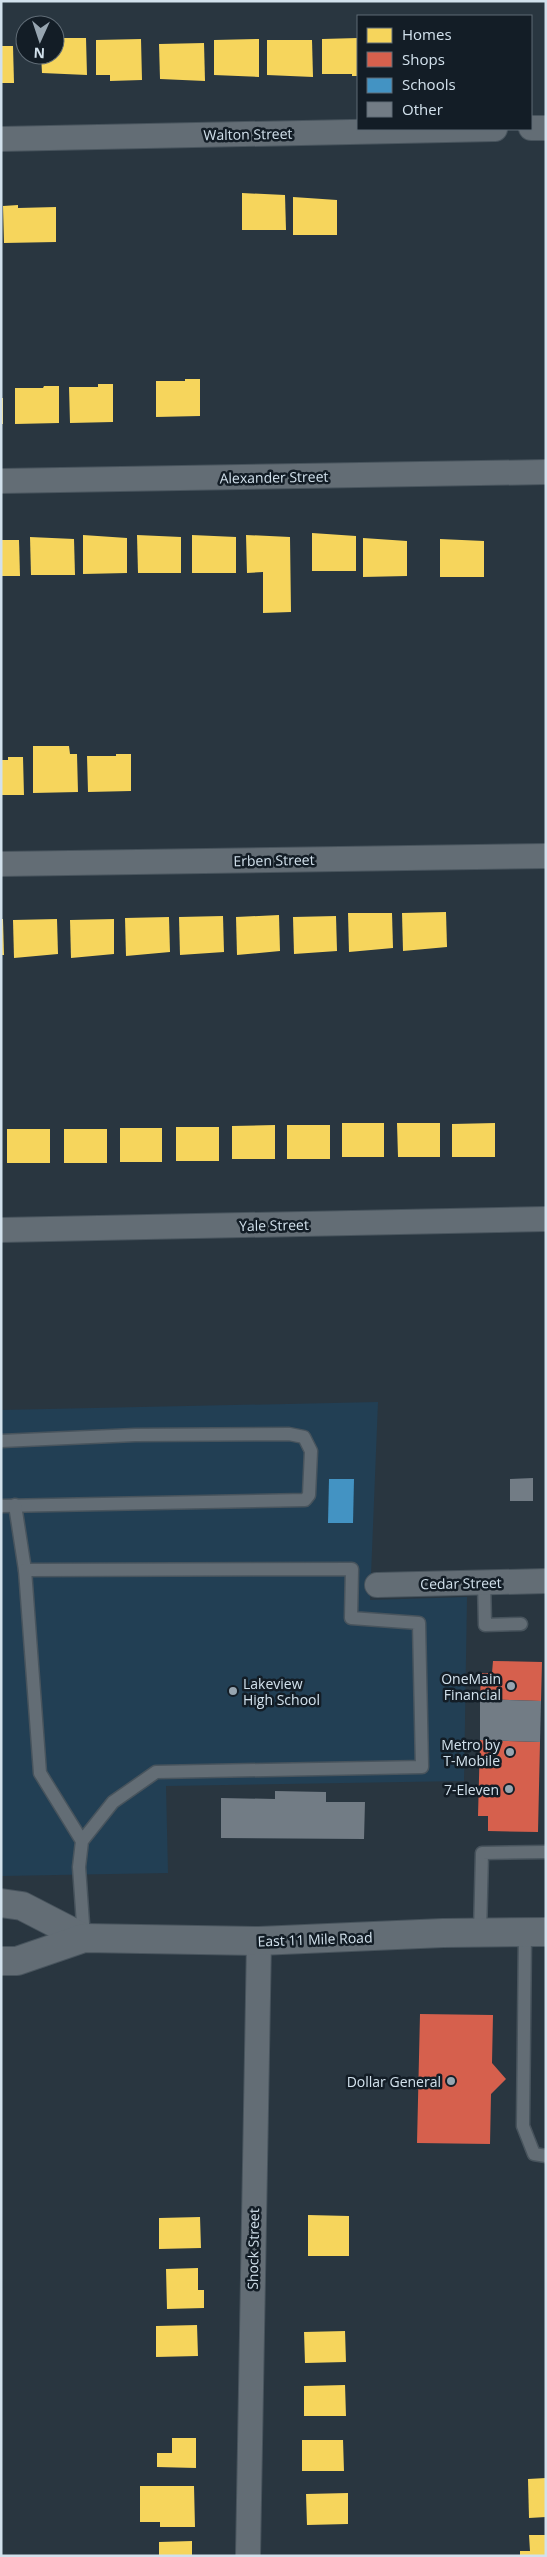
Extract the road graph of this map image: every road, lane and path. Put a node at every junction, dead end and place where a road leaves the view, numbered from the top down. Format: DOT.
graph roads {
  1 [pos="532,128"];
  2 [pos="546,128"];
  3 [pos="441,130"];
  4 [pos="1,138"];
  5 [pos="546,472"];
  6 [pos="1,481"];
  7 [pos="546,856"];
  8 [pos="1,864"];
  9 [pos="546,1219"];
  10 [pos="1,1230"];
  11 [pos="1,1441"];
  12 [pos="1,1506"];
  13 [pos="16,1506"];
  14 [pos="25,1570"];
  15 [pos="546,1581"];
  16 [pos="484,1582"];
  17 [pos="351,1584"];
  18 [pos="377,1584"];
  19 [pos="521,1624"];
  20 [pos="82,1841"];
  21 [pos="546,1852"];
  22 [pos="1,1903"];
  23 [pos="480,1933"];
  24 [pos="535,1933"];
  25 [pos="84,1938"];
  26 [pos="259,1941"];
  27 [pos="1,1961"];
  28 [pos="546,2156"];
  29 [pos="248,2556"];
  1 -- 2 [label="street"];
  3 -- 4 [label="street, Walton Street"];
  5 -- 6 [label="street, Alexander Street"];
  7 -- 8 [label="street, Erben Street"];
  9 -- 10 [label="street, Yale Street"];
  11 -- 13 [label="lane"];
  12 -- 13 [label="lane"];
  13 -- 14 [label="lane"];
  14 -- 17 [label="lane"];
  14 -- 20 [label="lane"];
  15 -- 16 [label="street, Cedar Street"];
  16 -- 18 [label="street, Cedar Street"];
  16 -- 19 [label="lane"];
  17 -- 18 [label="lane"];
  17 -- 20 [label="lane"];
  20 -- 25 [label="lane"];
  21 -- 23 [label="lane"];
  22 -- 25 [label="main road, East 11 Mile Road"];
  23 -- 24 [label="main road, East 11 Mile Road"];
  23 -- 26 [label="main road, East 11 Mile Road"];
  24 -- 28 [label="lane"];
  25 -- 26 [label="main road, East 11 Mile Road"];
  25 -- 27 [label="main road, East 11 Mile Road"];
  26 -- 29 [label="street, Shock Street"];
}
